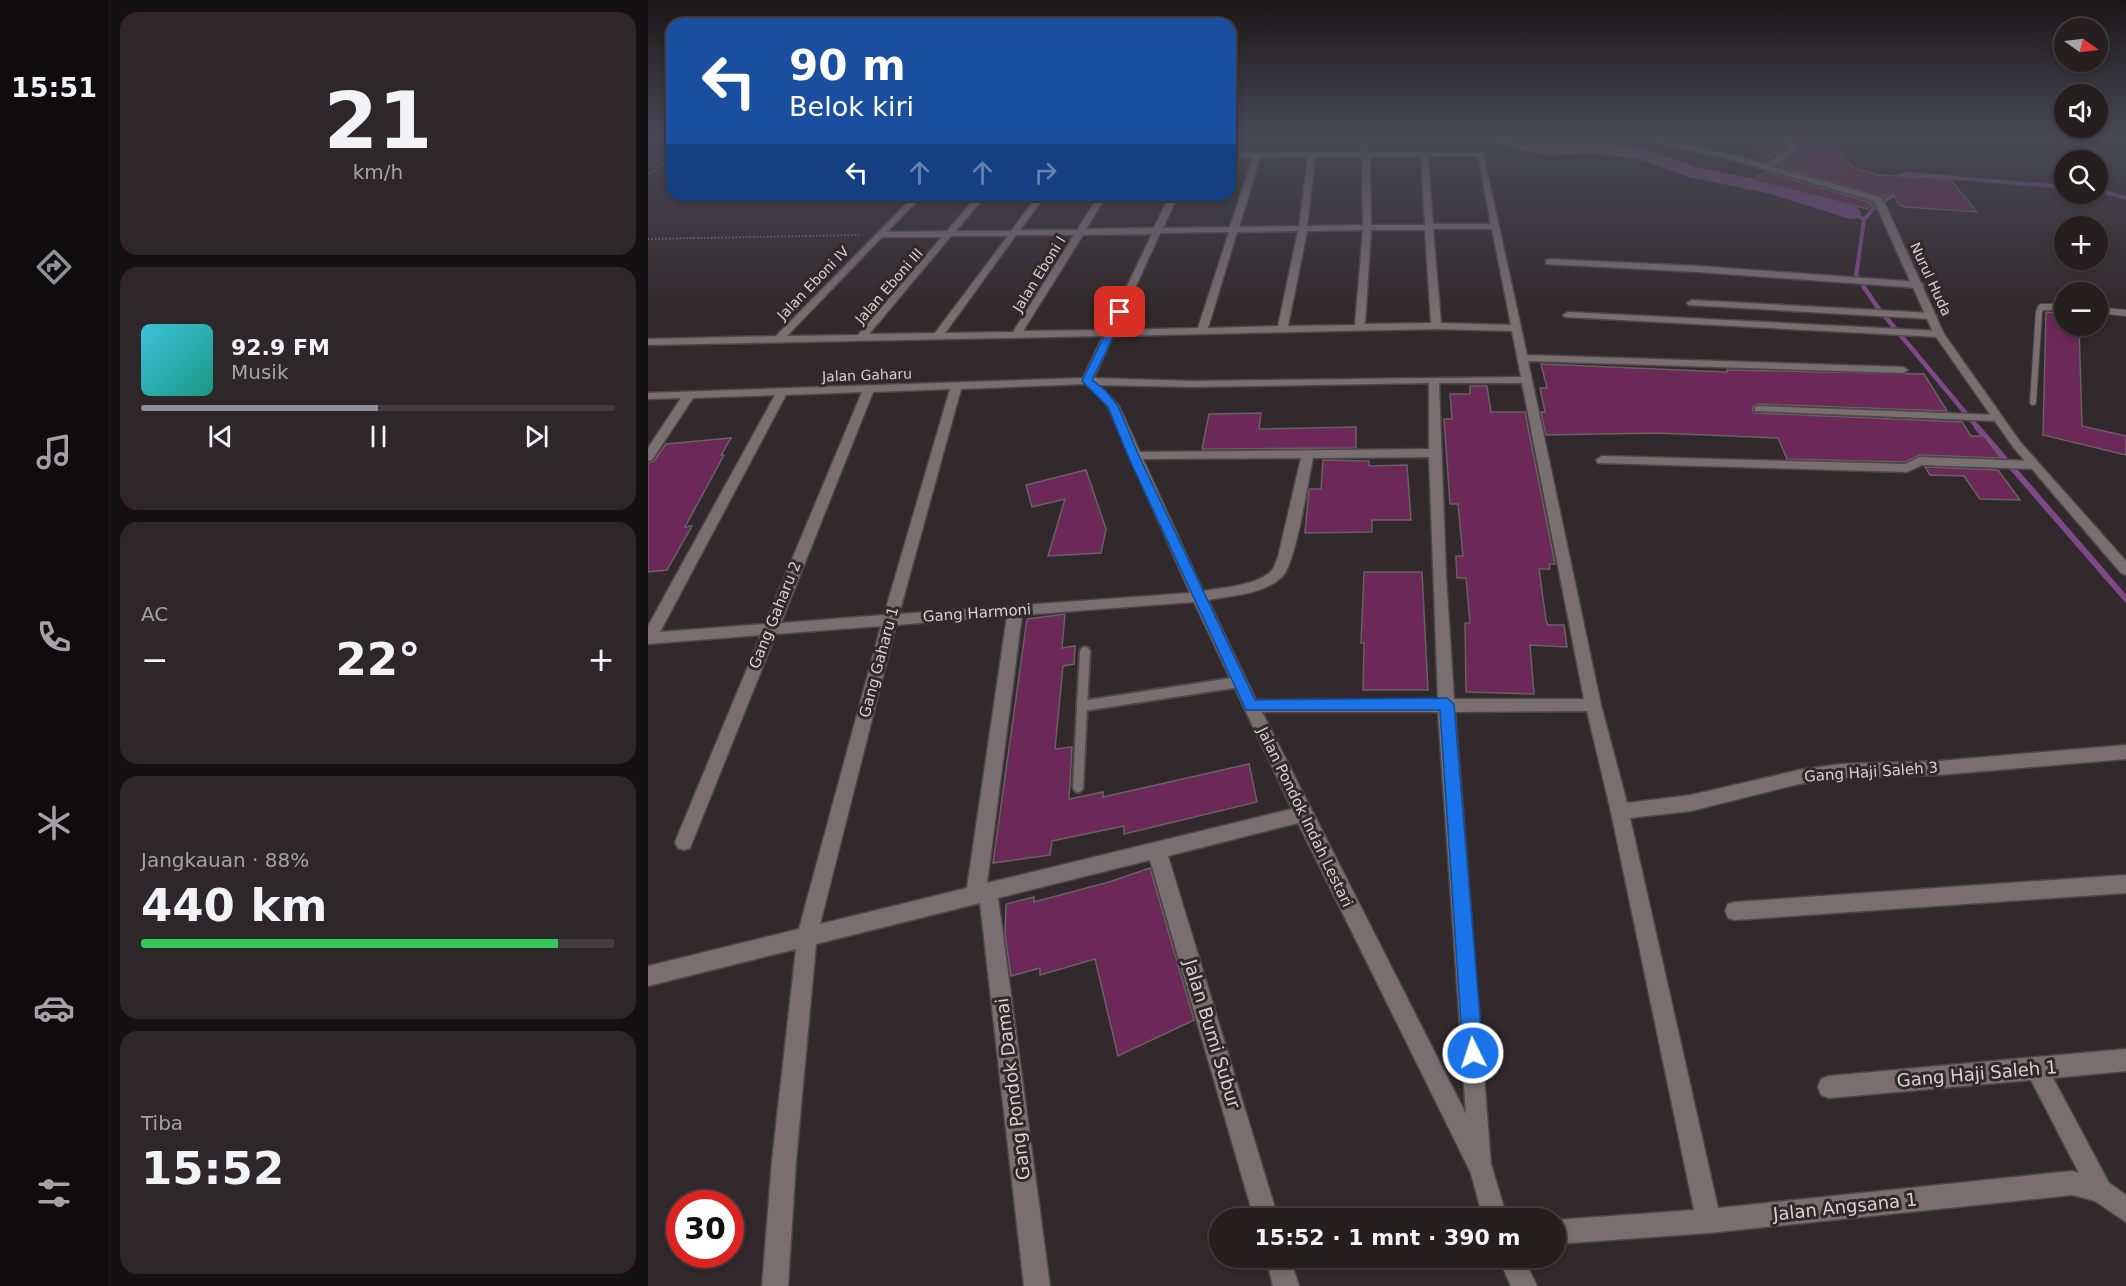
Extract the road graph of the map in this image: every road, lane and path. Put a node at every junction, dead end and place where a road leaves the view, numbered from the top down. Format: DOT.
graph roads {
  1 [pos="1246,196"];
  2 [pos="1307,196"];
  3 [pos="1367,196"];
  4 [pos="1427,196"];
  5 [pos="1490,196"];
  6 [pos="1858,196"];
  7 [pos="914,201"];
  8 [pos="977,201"];
  9 [pos="1038,201"];
  10 [pos="1099,201"];
  11 [pos="1171,201"];
  12 [pos="1496,226"];
  13 [pos="1429,227"];
  14 [pos="1367,228"];
  15 [pos="1303,229"];
  16 [pos="1236,230"];
  17 [pos="1081,232"];
  18 [pos="1158,232"];
  19 [pos="951,233"];
  20 [pos="1015,233"];
  21 [pos="878,235"];
  22 [pos="648,239"];
  23 [pos="1549,261"];
  24 [pos="1919,285"];
  25 [pos="1692,303"];
  26 [pos="2054,306"];
  27 [pos="2108,311"];
  28 [pos="2126,313"];
  29 [pos="1568,315"];
  30 [pos="1932,316"];
  31 [pos="1436,326"];
  32 [pos="1360,328"];
  33 [pos="1517,328"];
  34 [pos="1282,330"];
  35 [pos="1202,331"];
  36 [pos="1111,333"];
  37 [pos="1940,334"];
  38 [pos="1015,336"];
  39 [pos="937,337"];
  40 [pos="861,338"];
  41 [pos="778,340"];
  42 [pos="648,342"];
  43 [pos="1522,358"];
  44 [pos="1903,370"];
  45 [pos="1434,380"];
  46 [pos="1526,380"];
  47 [pos="1087,381"];
  48 [pos="956,388"];
  49 [pos="868,390"];
  50 [pos="783,392"];
  51 [pos="689,395"];
  52 [pos="648,396"];
  53 [pos="2033,402"];
  54 [pos="1759,409"];
  55 [pos="1993,418"];
  56 [pos="1434,453"];
  57 [pos="1308,454"];
  58 [pos="1134,456"];
  59 [pos="648,457"];
  60 [pos="1602,460"];
  61 [pos="2027,464"];
  62 [pos="2126,570"];
  63 [pos="1199,597"];
  64 [pos="1015,610"];
  65 [pos="890,619"];
  66 [pos="768,630"];
  67 [pos="648,638"];
  68 [pos="1085,652"];
  69 [pos="1239,682"];
  70 [pos="1447,704"];
  71 [pos="1593,705"];
  72 [pos="1082,706"];
  73 [pos="1251,706"];
  74 [pos="2126,752"];
  75 [pos="1078,787"];
  76 [pos="1620,812"];
  77 [pos="1303,814"];
  78 [pos="684,842"];
  79 [pos="1157,850"];
  80 [pos="2126,884"];
  81 [pos="982,894"];
  82 [pos="1735,911"];
  83 [pos="807,937"];
  84 [pos="648,976"];
  85 [pos="2126,1060"];
  86 [pos="2037,1069"];
  87 [pos="1829,1087"];
  88 [pos="1482,1170"];
  89 [pos="2101,1191"];
  90 [pos="1263,1208"];
  91 [pos="1492,1208"];
  92 [pos="2126,1210"];
  93 [pos="1709,1221"];
  94 [pos="1566,1231"];
  95 [pos="1281,1268"];
  96 [pos="1515,1268"];
  97 [pos="776,1286"];
  98 [pos="1037,1286"];
  99 [pos="1286,1286"];
  100 [pos="1524,1286"];
  1 -- 16 [label="street"];
  2 -- 15 [label="street"];
  3 -- 14 [label="street"];
  4 -- 13 [label="street"];
  5 -- 12 [label="street"];
  6 -- 24 [label="street, Nurul Huda"];
  7 -- 21 [label="street, Jalan Eboni IV"];
  8 -- 19 [label="street, Jalan Eboni III"];
  9 -- 20 [label="street"];
  10 -- 17 [label="street, Jalan Eboni I"];
  11 -- 18 [label="street"];
  12 -- 13 [label="street"];
  12 -- 33 [label="street"];
  13 -- 14 [label="street"];
  13 -- 31 [label="street"];
  14 -- 15 [label="street"];
  14 -- 32 [label="street"];
  15 -- 16 [label="street"];
  15 -- 34 [label="street"];
  16 -- 18 [label="street"];
  16 -- 35 [label="street"];
  17 -- 18 [label="street"];
  17 -- 20 [label="street"];
  17 -- 38 [label="street, Jalan Eboni I"];
  18 -- 36 [label="street"];
  19 -- 20 [label="street"];
  19 -- 21 [label="street"];
  19 -- 40 [label="street, Jalan Eboni III"];
  20 -- 39 [label="street"];
  21 -- 22 [label="path"];
  21 -- 41 [label="street, Jalan Eboni IV"];
  23 -- 24 [label="street"];
  24 -- 30 [label="street, Nurul Huda"];
  25 -- 30 [label="street"];
  26 -- 53 [label="lane"];
  27 -- 28 [label="lane"];
  29 -- 37 [label="street"];
  30 -- 37 [label="street, Nurul Huda"];
  31 -- 32 [label="street"];
  31 -- 33 [label="street"];
  32 -- 34 [label="street"];
  33 -- 43 [label="street"];
  34 -- 35 [label="street"];
  35 -- 36 [label="street"];
  36 -- 38 [label="street"];
  36 -- 47 [label="street"];
  37 -- 55 [label="street, Nurul Huda"];
  38 -- 39 [label="street"];
  39 -- 40 [label="street"];
  40 -- 41 [label="street"];
  41 -- 42 [label="street"];
  43 -- 44 [label="street"];
  43 -- 46 [label="street"];
  45 -- 46 [label="street, Jalan Gaharu"];
  45 -- 47 [label="street, Jalan Gaharu"];
  45 -- 56 [label="street"];
  46 -- 71 [label="street"];
  47 -- 48 [label="street, Jalan Gaharu"];
  47 -- 58 [label="street, Jalan Pondok Indah Lestari"];
  48 -- 49 [label="street, Jalan Gaharu"];
  48 -- 65 [label="street, Gang Gaharu 1"];
  49 -- 50 [label="street, Jalan Gaharu"];
  49 -- 66 [label="street, Gang Gaharu 2"];
  50 -- 51 [label="street, Jalan Gaharu"];
  50 -- 67 [label="street"];
  51 -- 52 [label="street, Jalan Gaharu"];
  51 -- 59 [label="street"];
  54 -- 55 [label="street"];
  55 -- 61 [label="street, Nurul Huda"];
  56 -- 57 [label="street"];
  56 -- 70 [label="street"];
  57 -- 58 [label="street"];
  57 -- 63 [label="street, Gang Harmoni"];
  58 -- 63 [label="street, Jalan Pondok Indah Lestari"];
  60 -- 61 [label="street"];
  61 -- 62 [label="street, Nurul Huda"];
  63 -- 64 [label="street, Gang Harmoni"];
  63 -- 69 [label="street, Jalan Pondok Indah Lestari"];
  64 -- 65 [label="street, Gang Harmoni"];
  64 -- 81 [label="street, Gang Pondok Damai"];
  65 -- 66 [label="street, Gang Harmoni"];
  65 -- 83 [label="street, Gang Gaharu 1"];
  66 -- 67 [label="street, Gang Harmoni"];
  66 -- 78 [label="street, Gang Gaharu 2"];
  68 -- 72 [label="lane"];
  69 -- 72 [label="lane"];
  69 -- 73 [label="street, Jalan Pondok Indah Lestari"];
  70 -- 71 [label="street"];
  70 -- 73 [label="street"];
  70 -- 88 [label="street"];
  71 -- 76 [label="street"];
  72 -- 75 [label="lane"];
  73 -- 77 [label="street, Jalan Pondok Indah Lestari"];
  74 -- 76 [label="street, Gang Haji Saleh 3"];
  76 -- 93 [label="street"];
  77 -- 79 [label="street"];
  77 -- 88 [label="street, Jalan Pondok Indah Lestari"];
  79 -- 81 [label="street"];
  79 -- 90 [label="street, Jalan Bumi Subur"];
  80 -- 82 [label="street"];
  81 -- 83 [label="street"];
  81 -- 98 [label="street, Gang Pondok Damai"];
  83 -- 84 [label="street"];
  83 -- 97 [label="street, Gang Gaharu 1"];
  85 -- 86 [label="street, Gang Haji Saleh 1"];
  86 -- 87 [label="street, Gang Haji Saleh 1"];
  86 -- 89 [label="street"];
  88 -- 91 [label="street, Jalan Pondok Indah Lestari"];
  89 -- 92 [label="street, Jalan Angsana 1"];
  89 -- 93 [label="street, Jalan Angsana 1"];
  93 -- 94 [label="street, Jalan Angsana 1"];
  95 -- 99 [label="street"];
  96 -- 100 [label="street"];
}
